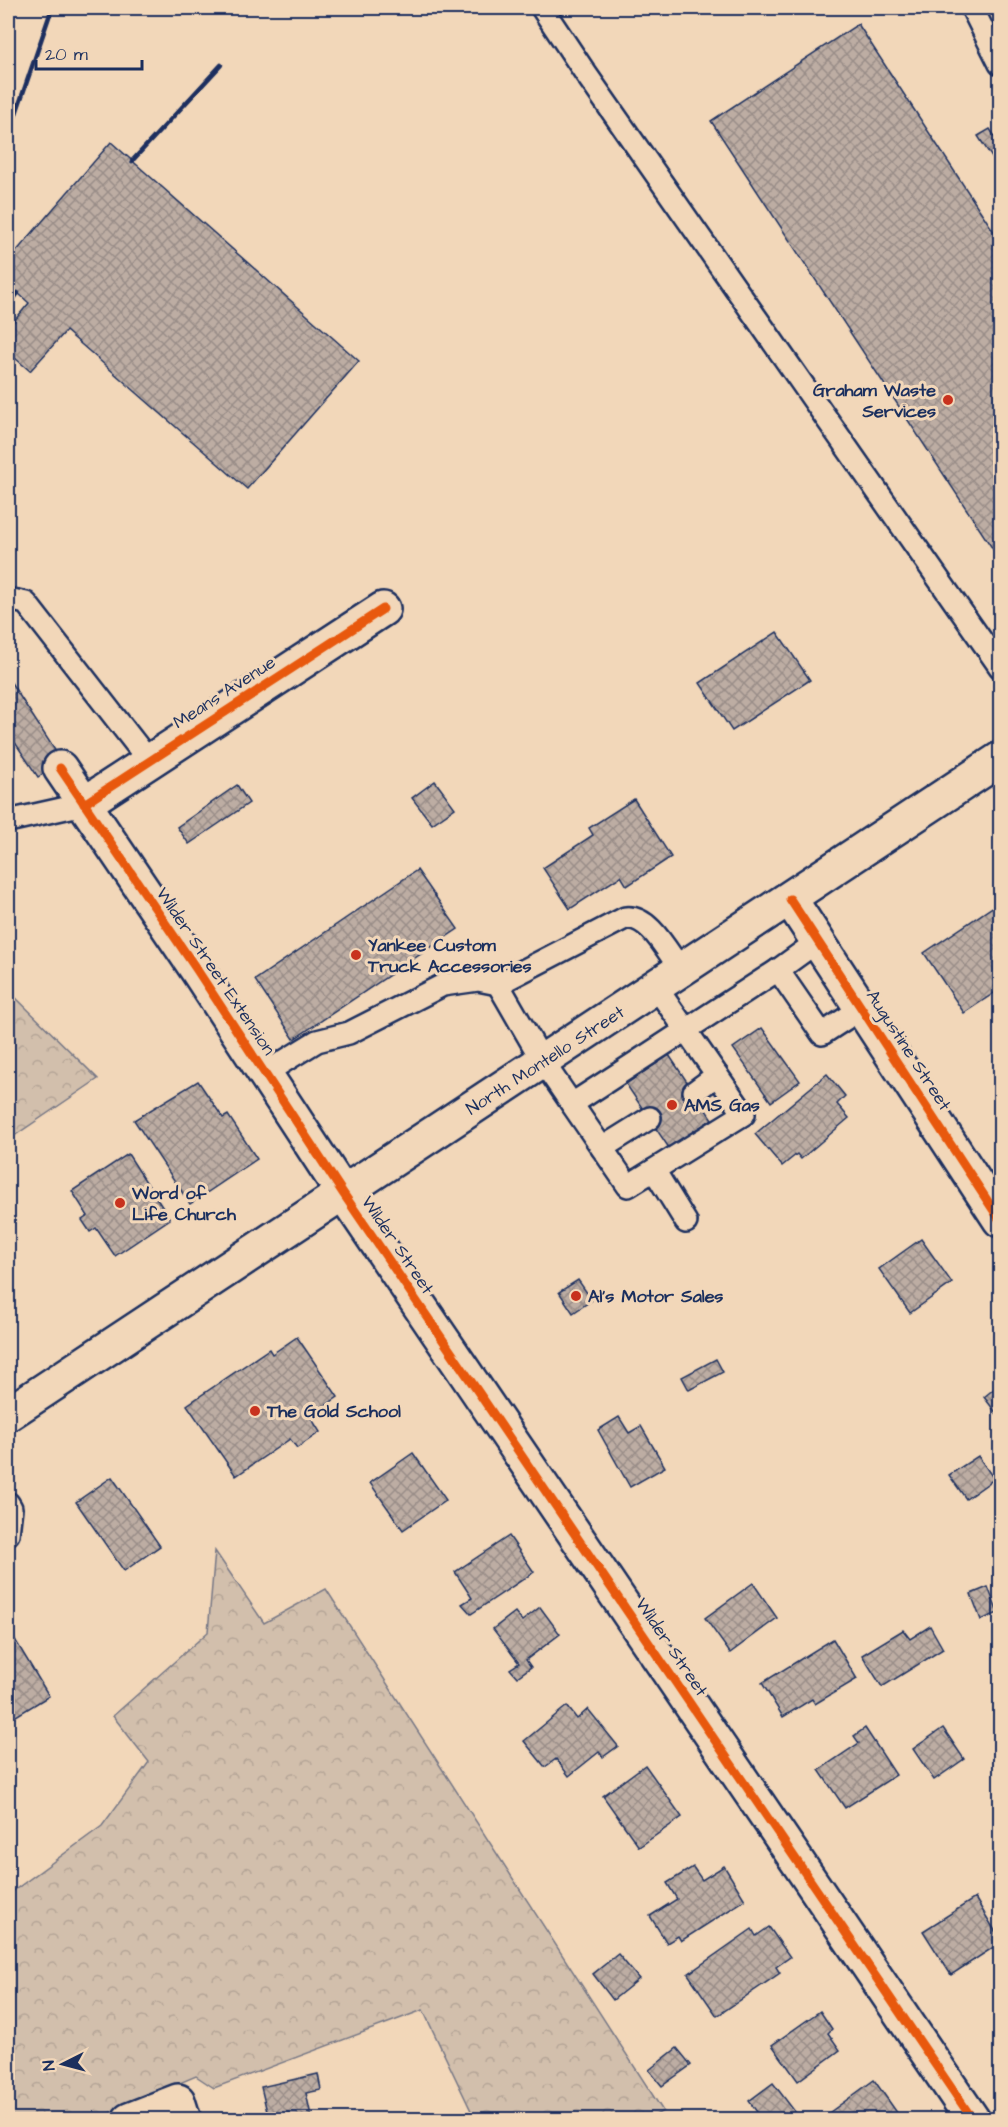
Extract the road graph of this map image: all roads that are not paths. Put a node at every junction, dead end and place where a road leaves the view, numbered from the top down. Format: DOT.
graph roads {
  1 [pos="542,8"];
  2 [pos="972,8"];
  3 [pos="1000,64"];
  4 [pos="8,599"];
  5 [pos="383,609"];
  6 [pos="1000,667"];
  7 [pos="1000,759"];
  8 [pos="149,761"];
  9 [pos="60,768"];
  10 [pos="84,804"];
  11 [pos="8,820"];
  12 [pos="790,899"];
  13 [pos="818,941"];
  14 [pos="778,970"];
  15 [pos="669,979"];
  16 [pos="498,984"];
  17 [pos="862,1008"];
  18 [pos="686,1030"];
  19 [pos="543,1062"];
  20 [pos="265,1073"];
  21 [pos="717,1075"];
  22 [pos="694,1092"];
  23 [pos="572,1104"];
  24 [pos="650,1118"];
  25 [pos="602,1148"];
  26 [pos="654,1170"];
  27 [pos="343,1193"];
  28 [pos="1000,1220"];
  29 [pos="686,1222"];
  30 [pos="8,1414"];
  31 [pos="8,1503"];
  32 [pos="8,1534"];
  33 [pos="181,2110"];
  34 [pos="129,2120"];
  35 [pos="973,2120"];
  1 -- 6 [label="lane"];
  2 -- 3 [label="lane"];
  4 -- 8 [label="lane"];
  5 -- 8 [label="street, Means Avenue"];
  7 -- 12 [label="street, North Montello Street"];
  8 -- 10 [label="street, Means Avenue"];
  9 -- 10 [label="street, Wilder Street Extension"];
  10 -- 11 [label="lane"];
  10 -- 20 [label="street, Wilder Street Extension"];
  12 -- 13 [label="street, Augustine Street"];
  12 -- 15 [label="street, North Montello Street"];
  13 -- 14 [label="lane"];
  13 -- 17 [label="street, Augustine Street"];
  14 -- 17 [label="lane"];
  14 -- 18 [label="lane"];
  15 -- 16 [label="lane"];
  15 -- 18 [label="lane"];
  15 -- 19 [label="street, North Montello Street"];
  16 -- 19 [label="lane"];
  16 -- 20 [label="lane"];
  17 -- 28 [label="street, Augustine Street"];
  18 -- 21 [label="lane"];
  18 -- 23 [label="lane"];
  19 -- 23 [label="lane"];
  19 -- 27 [label="street, North Montello Street"];
  20 -- 27 [label="street, Wilder Street Extension"];
  21 -- 22 [label="lane"];
  21 -- 26 [label="lane"];
  23 -- 25 [label="lane"];
  24 -- 25 [label="lane"];
  25 -- 26 [label="lane"];
  26 -- 29 [label="lane"];
  27 -- 30 [label="street, North Montello Street"];
  27 -- 35 [label="street, Wilder Street"];
  31 -- 32 [label="lane"];
  33 -- 34 [label="street"];
}
